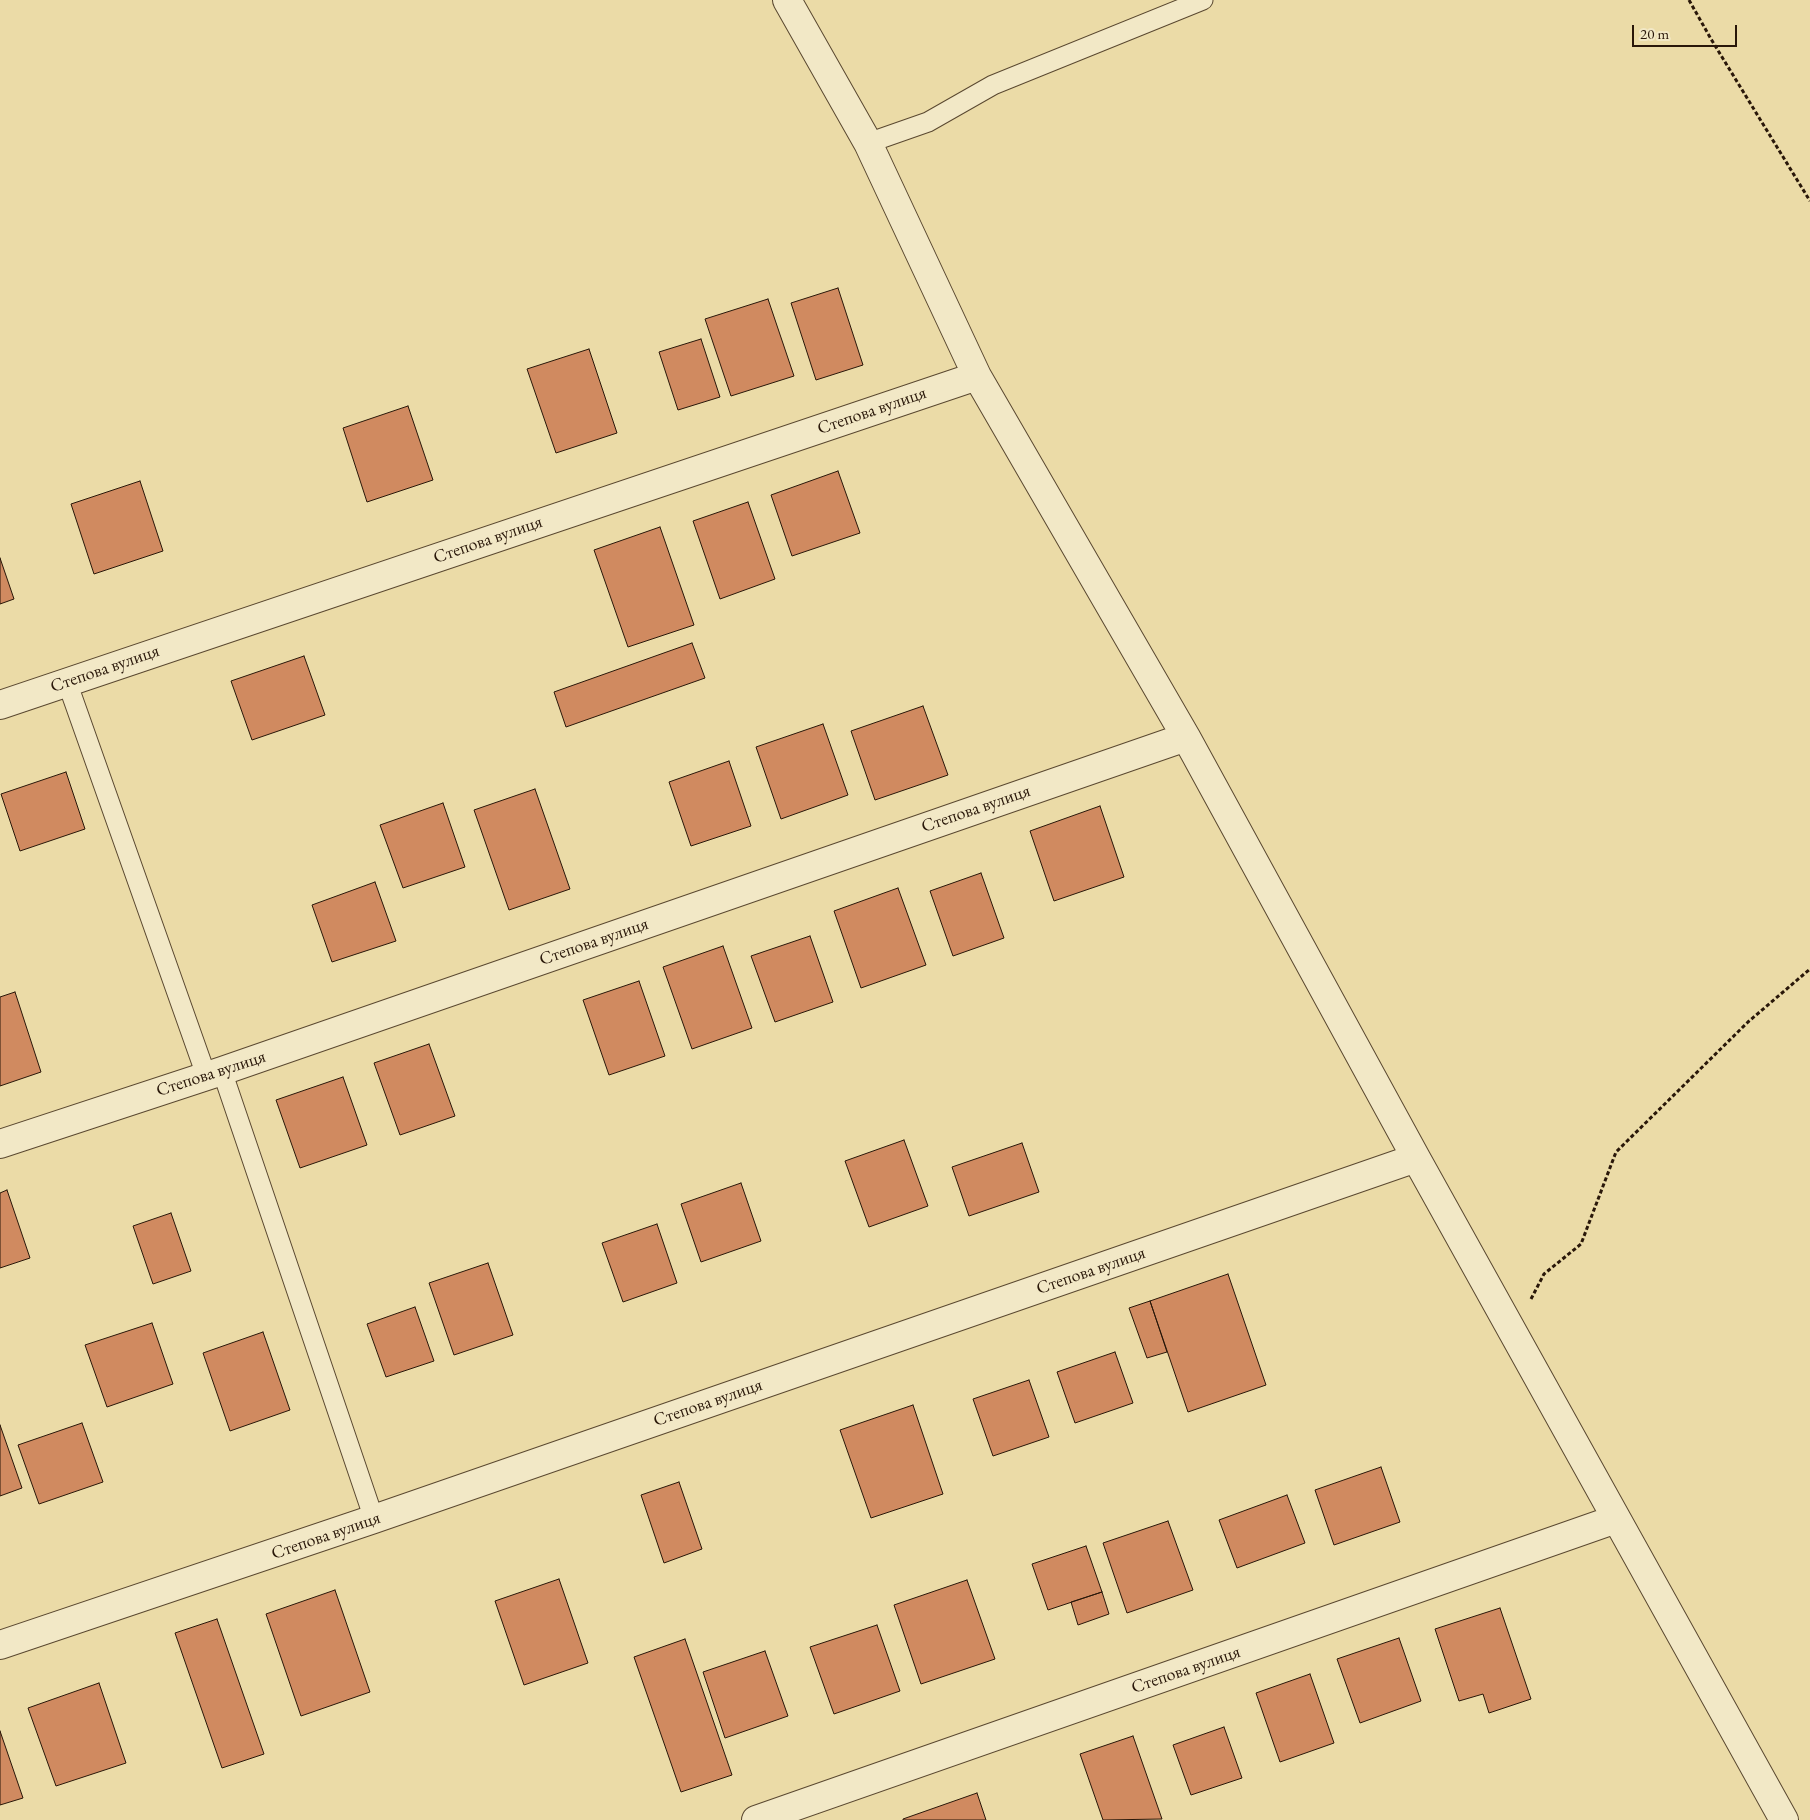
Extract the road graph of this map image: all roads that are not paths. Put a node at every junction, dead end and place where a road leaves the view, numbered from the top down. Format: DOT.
graph roads {
  1 [pos="787,0"];
  2 [pos="1203,0"];
  3 [pos="868,143"];
  4 [pos="977,376"];
  5 [pos="67,682"];
  6 [pos="0,705"];
  7 [pos="1186,737"];
  8 [pos="214,1073"];
  9 [pos="0,1144"];
  10 [pos="1416,1158"];
  11 [pos="374,1519"];
  12 [pos="1616,1519"];
  13 [pos="0,1645"];
  14 [pos="756,1820"];
  15 [pos="1784,1820"];
  1 -- 3 [label="street"];
  2 -- 3 [label="lane"];
  3 -- 4 [label="street"];
  4 -- 5 [label="street, Степова вулиця"];
  4 -- 7 [label="street"];
  5 -- 6 [label="street, Степова вулиця"];
  5 -- 8 [label="lane"];
  7 -- 8 [label="street, Степова вулиця"];
  7 -- 10 [label="street"];
  8 -- 9 [label="street, Степова вулиця"];
  8 -- 11 [label="lane"];
  10 -- 11 [label="street, Степова вулиця"];
  10 -- 12 [label="street"];
  11 -- 13 [label="street, Степова вулиця"];
  12 -- 14 [label="street, Степова вулиця"];
  12 -- 15 [label="street"];
}
